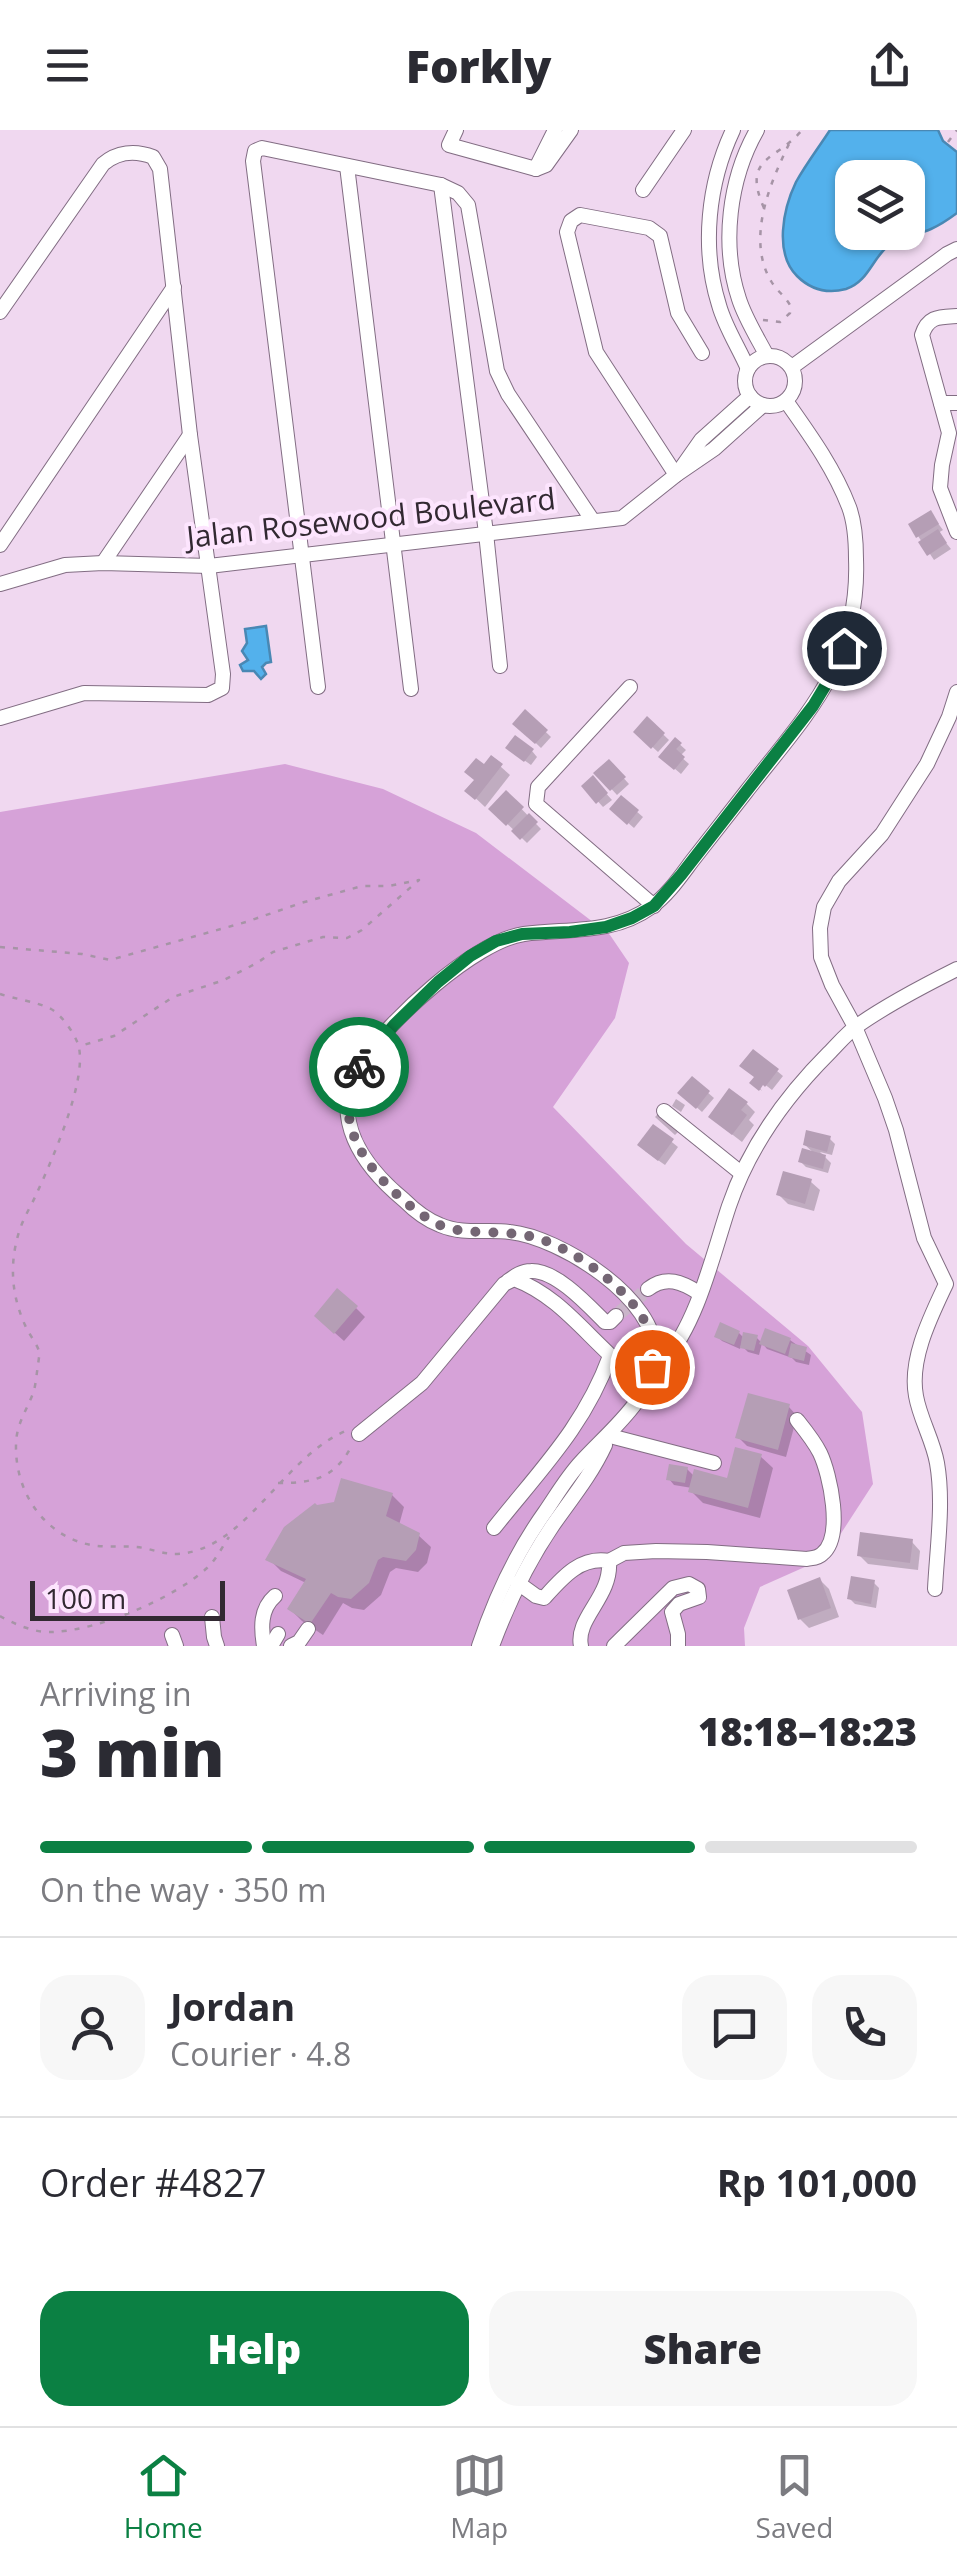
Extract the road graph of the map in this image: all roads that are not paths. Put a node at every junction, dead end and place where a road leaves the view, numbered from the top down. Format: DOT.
graph roads {
  1 [pos="456,130"];
  2 [pos="555,130"];
  3 [pos="571,130"];
  4 [pos="684,130"];
  5 [pos="733,130"];
  6 [pos="757,130"];
  7 [pos="347,166"];
  8 [pos="536,169"];
  9 [pos="441,185"];
  10 [pos="643,190"];
  11 [pos="957,249"];
  12 [pos="174,288"];
  13 [pos="0,312"];
  14 [pos="957,316"];
  15 [pos="702,353"];
  16 [pos="766,356"];
  17 [pos="792,367"];
  18 [pos="748,369"];
  19 [pos="756,400"];
  20 [pos="786,401"];
  21 [pos="949,403"];
  22 [pos="952,422"];
  23 [pos="190,435"];
  24 [pos="676,476"];
  25 [pos="593,521"];
  26 [pos="957,532"];
  27 [pos="486,533"];
  28 [pos="394,544"];
  29 [pos="0,545"];
  30 [pos="302,554"];
  31 [pos="104,563"];
  32 [pos="209,566"];
  33 [pos="0,584"];
  34 [pos="500,666"];
  35 [pos="318,687"];
  36 [pos="630,688"];
  37 [pos="411,689"];
  38 [pos="957,692"];
  39 [pos="0,718"];
  40 [pos="654,906"];
  41 [pos="957,969"];
  42 [pos="855,1026"];
  43 [pos="664,1111"];
  44 [pos="741,1173"];
  45 [pos="952,1283"];
  46 [pos="504,1284"];
  47 [pos="648,1289"];
  48 [pos="700,1292"];
  49 [pos="616,1316"];
  50 [pos="610,1356"];
  51 [pos="652,1367"];
  52 [pos="646,1386"];
  53 [pos="797,1420"];
  54 [pos="358,1434"];
  55 [pos="610,1436"];
  56 [pos="714,1463"];
  57 [pos="494,1528"];
  58 [pos="609,1561"];
  59 [pos="518,1583"];
  60 [pos="935,1589"];
  61 [pos="275,1596"];
  62 [pos="212,1617"];
  63 [pos="308,1629"];
  64 [pos="271,1642"];
  65 [pos="217,1646"];
  66 [pos="291,1646"];
  67 [pos="478,1646"];
  68 [pos="492,1646"];
  69 [pos="581,1646"];
  70 [pos="614,1646"];
  71 [pos="678,1646"];
  1 -- 8 [label="street"];
  2 -- 8 [label="street"];
  3 -- 8 [label="street"];
  4 -- 10 [label="street"];
  5 -- 18 [label="street"];
  6 -- 16 [label="street"];
  7 -- 9 [label="street"];
  7 -- 28 [label="street"];
  7 -- 30 [label="street"];
  9 -- 25 [label="street"];
  9 -- 27 [label="street"];
  11 -- 17 [label="street"];
  12 -- 13 [label="street"];
  12 -- 23 [label="street"];
  12 -- 29 [label="street"];
  14 -- 21 [label="street"];
  15 -- 24 [label="street"];
  16 -- 17 [label="street"];
  16 -- 18 [label="street"];
  17 -- 20 [label="street"];
  18 -- 19 [label="street"];
  19 -- 20 [label="street"];
  19 -- 24 [label="street, Jalan Rosewood Boulevard"];
  20 -- 40 [label="street"];
  21 -- 22 [label="street"];
  22 -- 26 [label="street"];
  23 -- 31 [label="street"];
  23 -- 32 [label="street"];
  24 -- 25 [label="street, Jalan Rosewood Boulevard"];
  25 -- 27 [label="street, Jalan Rosewood Boulevard"];
  27 -- 28 [label="street, Jalan Rosewood Boulevard"];
  27 -- 34 [label="street"];
  28 -- 30 [label="street, Jalan Rosewood Boulevard"];
  28 -- 37 [label="street"];
  30 -- 32 [label="street, Jalan Rosewood Boulevard"];
  30 -- 35 [label="street"];
  31 -- 32 [label="street, Jalan Rosewood Boulevard"];
  31 -- 33 [label="street, Jalan Rosewood Boulevard"];
  32 -- 39 [label="street"];
  36 -- 40 [label="street"];
  38 -- 42 [label="street"];
  40 -- 51 [label="street"];
  41 -- 42 [label="street"];
  42 -- 44 [label="street"];
  42 -- 45 [label="street"];
  43 -- 44 [label="street"];
  44 -- 48 [label="street"];
  45 -- 60 [label="street"];
  46 -- 49 [label="street"];
  46 -- 50 [label="street"];
  46 -- 54 [label="street"];
  47 -- 48 [label="street"];
  48 -- 51 [label="street"];
  50 -- 52 [label="street"];
  50 -- 57 [label="street"];
  51 -- 52 [label="street"];
  52 -- 55 [label="street"];
  53 -- 58 [label="street"];
  55 -- 56 [label="street"];
  55 -- 59 [label="street"];
  55 -- 67 [label="street"];
  58 -- 59 [label="street"];
  58 -- 69 [label="street"];
  59 -- 68 [label="street"];
  61 -- 64 [label="street"];
  62 -- 65 [label="street"];
  63 -- 66 [label="street"];
  70 -- 71 [label="street"];
}
